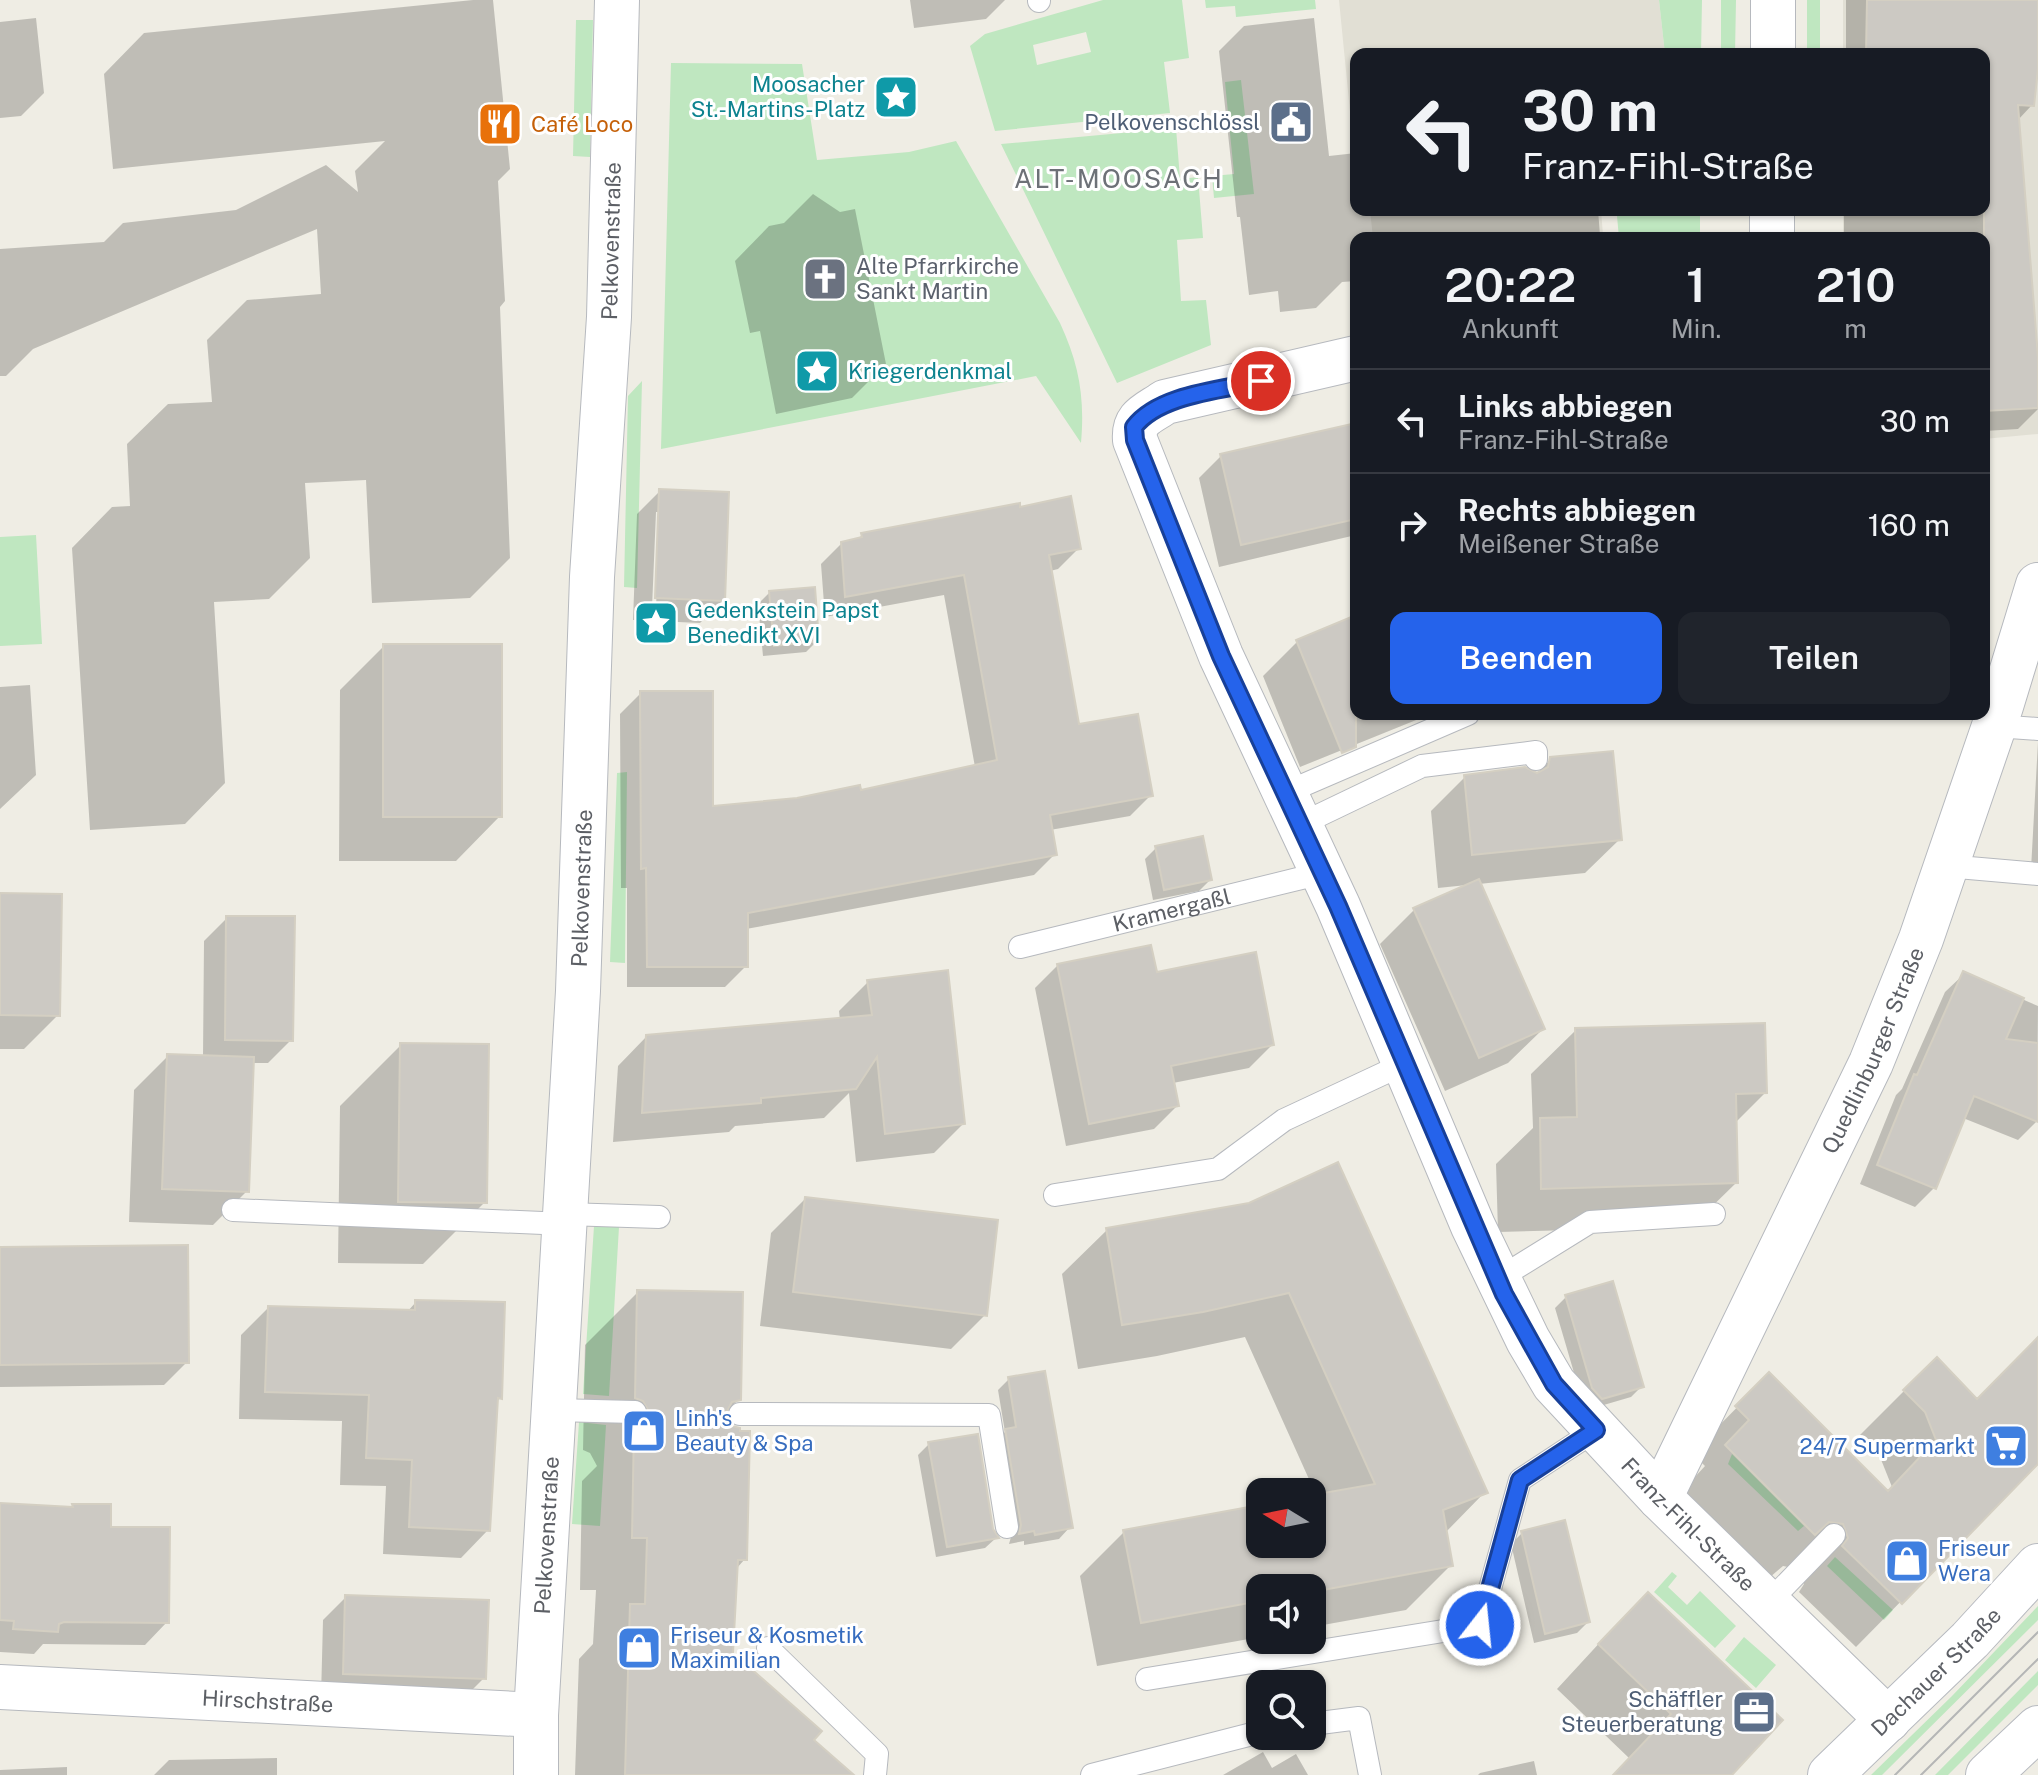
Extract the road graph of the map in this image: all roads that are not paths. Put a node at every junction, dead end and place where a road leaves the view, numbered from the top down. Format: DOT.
graph roads {
  1 [pos="617,0"];
  2 [pos="1773,0"];
  3 [pos="1773,48"];
  4 [pos="1350,359"];
  5 [pos="2038,585"];
  6 [pos="1457,720"];
  7 [pos="1995,726"];
  8 [pos="2038,729"];
  9 [pos="1536,759"];
  10 [pos="1292,809"];
  11 [pos="1946,866"];
  12 [pos="1322,873"];
  13 [pos="2038,874"];
  14 [pos="1020,947"];
  15 [pos="1406,1063"];
  16 [pos="1055,1195"];
  17 [pos="233,1210"];
  18 [pos="1714,1214"];
  19 [pos="659,1217"];
  20 [pos="566,1219"];
  21 [pos="1498,1279"];
  22 [pos="554,1410"];
  23 [pos="635,1412"];
  24 [pos="740,1414"];
  25 [pos="1596,1430"];
  26 [pos="1660,1498"];
  27 [pos="1007,1527"];
  28 [pos="1834,1535"];
  29 [pos="2038,1566"];
  30 [pos="1768,1603"];
  31 [pos="768,1648"];
  32 [pos="1147,1679"];
  33 [pos="0,1687"];
  34 [pos="536,1715"];
  35 [pos="1888,1720"];
  36 [pos="1326,1722"];
  37 [pos="2038,1728"];
  38 [pos="1246,1736"];
  39 [pos="536,1775"];
  40 [pos="875,1775"];
  41 [pos="1092,1775"];
  42 [pos="1370,1775"];
  43 [pos="1830,1775"];
  44 [pos="1988,1775"];
  1 -- 20 [label="street, Pelkovenstraße"];
  2 -- 3 [label="street"];
  4 -- 10 [label="street, Franz-Fihl-Straße"];
  5 -- 7 [label="street, Quedlinburger Straße"];
  6 -- 10 [label="lane"];
  7 -- 8 [label="lane"];
  7 -- 11 [label="street, Quedlinburger Straße"];
  9 -- 10 [label="lane"];
  10 -- 12 [label="street, Franz-Fihl-Straße"];
  11 -- 13 [label="lane"];
  11 -- 26 [label="street, Quedlinburger Straße"];
  12 -- 14 [label="lane, Kramergaßl"];
  12 -- 15 [label="street, Franz-Fihl-Straße"];
  15 -- 16 [label="lane"];
  15 -- 21 [label="street, Franz-Fihl-Straße"];
  17 -- 20 [label="lane"];
  18 -- 21 [label="lane"];
  19 -- 20 [label="lane"];
  20 -- 22 [label="street, Pelkovenstraße"];
  21 -- 25 [label="street, Franz-Fihl-Straße"];
  22 -- 23 [label="lane"];
  22 -- 34 [label="street, Pelkovenstraße"];
  24 -- 27 [label="lane"];
  25 -- 26 [label="street, Franz-Fihl-Straße"];
  25 -- 32 [label="lane"];
  26 -- 30 [label="street, Franz-Fihl-Straße"];
  28 -- 30 [label="lane"];
  29 -- 35 [label="street, Dachauer Straße"];
  30 -- 35 [label="street, Franz-Fihl-Straße"];
  31 -- 40 [label="lane"];
  33 -- 34 [label="street, Hirschstraße"];
  34 -- 39 [label="street, Pelkovenstraße"];
  35 -- 43 [label="street, Dachauer Straße"];
  36 -- 42 [label="lane"];
  37 -- 44 [label="street"];
  38 -- 41 [label="lane"];
}
